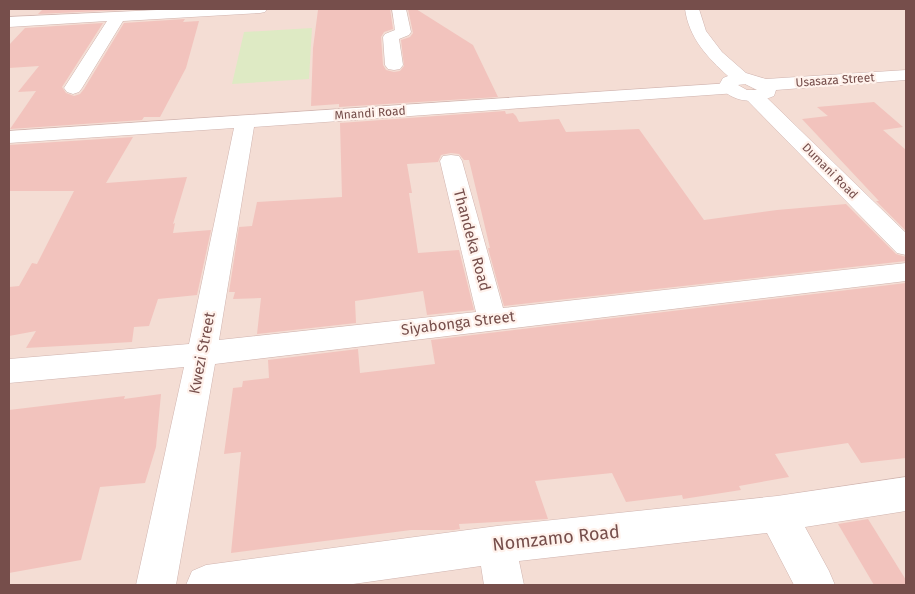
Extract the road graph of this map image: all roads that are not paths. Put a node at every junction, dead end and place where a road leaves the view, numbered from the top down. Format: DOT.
graph roads {
  1 [pos="260,9"];
  2 [pos="399,9"];
  3 [pos="692,9"];
  4 [pos="118,16"];
  5 [pos="9,22"];
  6 [pos="394,65"];
  7 [pos="906,75"];
  8 [pos="736,84"];
  9 [pos="73,88"];
  10 [pos="759,90"];
  11 [pos="245,121"];
  12 [pos="9,137"];
  13 [pos="451,161"];
  14 [pos="906,247"];
  15 [pos="906,272"];
  16 [pos="492,319"];
  17 [pos="202,354"];
  18 [pos="9,371"];
  19 [pos="906,494"];
  20 [pos="777,514"];
  21 [pos="497,545"];
  22 [pos="156,585"];
  23 [pos="206,585"];
  24 [pos="504,585"];
  25 [pos="815,585"];
  1 -- 4 [label="street"];
  2 -- 6 [label="street"];
  3 -- 8 [label="street"];
  4 -- 5 [label="street"];
  4 -- 9 [label="street"];
  7 -- 10 [label="street, Usasaza Street"];
  8 -- 10 [label="street"];
  8 -- 11 [label="street, Mnandi Road"];
  10 -- 14 [label="street, Dumani Road"];
  11 -- 12 [label="street, Mnandi Road"];
  11 -- 17 [label="street, Kwezi Street"];
  13 -- 16 [label="street, Thandeka Road"];
  15 -- 16 [label="street, Siyabonga Street"];
  16 -- 17 [label="street, Siyabonga Street"];
  17 -- 18 [label="street, Siyabonga Street"];
  17 -- 22 [label="street, Kwezi Street"];
  19 -- 20 [label="street, Nomzamo Road"];
  20 -- 21 [label="street, Nomzamo Road"];
  20 -- 25 [label="street"];
  21 -- 23 [label="street, Nomzamo Road"];
  21 -- 24 [label="street"];
}
